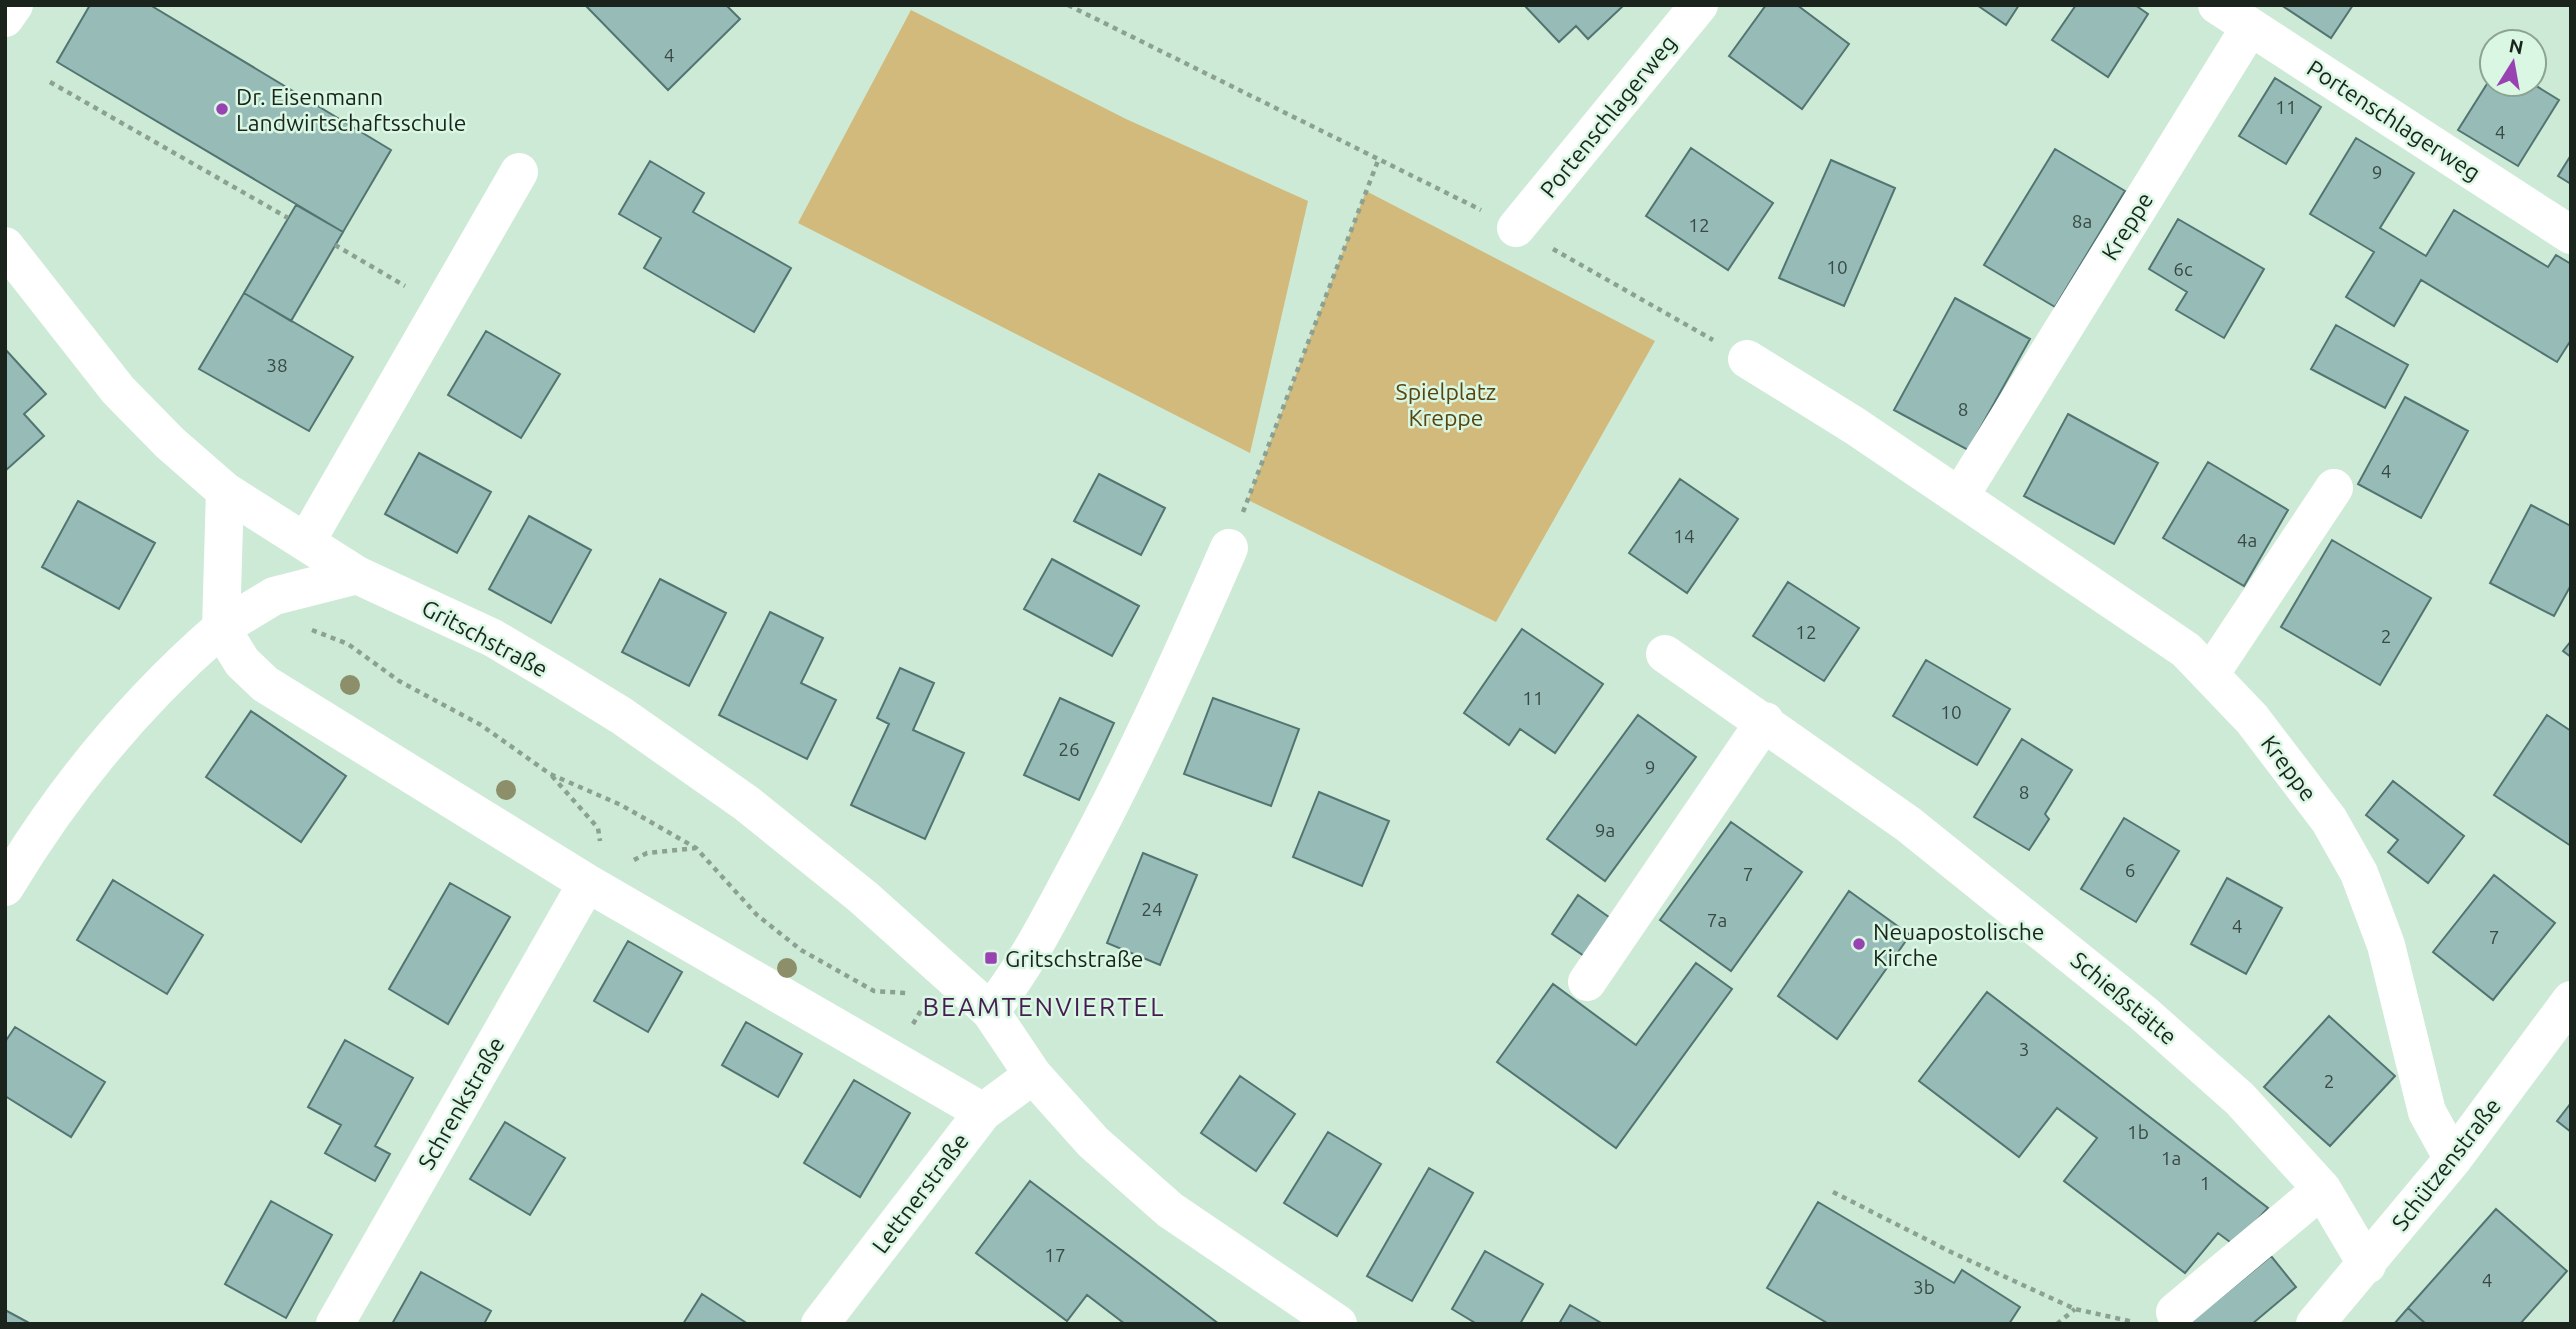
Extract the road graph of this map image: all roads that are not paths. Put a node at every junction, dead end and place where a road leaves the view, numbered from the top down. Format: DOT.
graph roads {
  1 [pos="14,5"];
  2 [pos="1699,5"];
  3 [pos="2217,5"];
  4 [pos="5,19"];
  5 [pos="2250,27"];
  6 [pos="519,172"];
  7 [pos="1516,228"];
  8 [pos="2571,235"];
  9 [pos="5,246"];
  10 [pos="1747,359"];
  11 [pos="2334,488"];
  12 [pos="225,491"];
  13 [pos="1960,496"];
  14 [pos="306,542"];
  15 [pos="1229,548"];
  16 [pos="357,575"];
  17 [pos="221,628"];
  18 [pos="1665,654"];
  19 [pos="2211,673"];
  20 [pos="1765,721"];
  21 [pos="5,887"];
  22 [pos="593,887"];
  23 [pos="1587,982"];
  24 [pos="2571,1000"];
  25 [pos="990,1011"];
  26 [pos="1033,1075"];
  27 [pos="983,1112"];
  28 [pos="2453,1159"];
  29 [pos="2322,1189"];
  30 [pos="2367,1265"];
  31 [pos="2175,1312"];
  32 [pos="335,1324"];
  33 [pos="820,1324"];
  34 [pos="1338,1324"];
  35 [pos="2315,1324"];
  1 -- 4 [label="street"];
  2 -- 7 [label="street, Portenschlagerweg"];
  3 -- 5 [label="street, Portenschlagerweg"];
  5 -- 8 [label="street, Portenschlagerweg"];
  5 -- 13 [label="street, Kreppe"];
  6 -- 14 [label="street"];
  9 -- 12 [label="street, Gritschstraße"];
  10 -- 13 [label="street, Kreppe"];
  11 -- 19 [label="street"];
  12 -- 14 [label="street, Gritschstraße"];
  12 -- 17 [label="street"];
  13 -- 19 [label="street, Kreppe"];
  14 -- 16 [label="street, Gritschstraße"];
  15 -- 25 [label="street"];
  16 -- 17 [label="street"];
  16 -- 25 [label="street, Gritschstraße"];
  17 -- 21 [label="street"];
  17 -- 22 [label="street"];
  18 -- 20 [label="street, Schießstätte"];
  19 -- 28 [label="street, Kreppe"];
  20 -- 23 [label="street"];
  20 -- 29 [label="street, Schießstätte"];
  22 -- 27 [label="street"];
  22 -- 32 [label="street, Schrenkstraße"];
  24 -- 28 [label="street, Schützenstraße"];
  25 -- 26 [label="street, Gritschstraße"];
  26 -- 27 [label="street, Lettnerstraße"];
  26 -- 34 [label="street, Gritschstraße"];
  27 -- 33 [label="street, Lettnerstraße"];
  28 -- 30 [label="street, Schützenstraße"];
  29 -- 30 [label="street, Schießstätte"];
  29 -- 31 [label="street"];
  30 -- 35 [label="street, Schützenstraße"];
}
